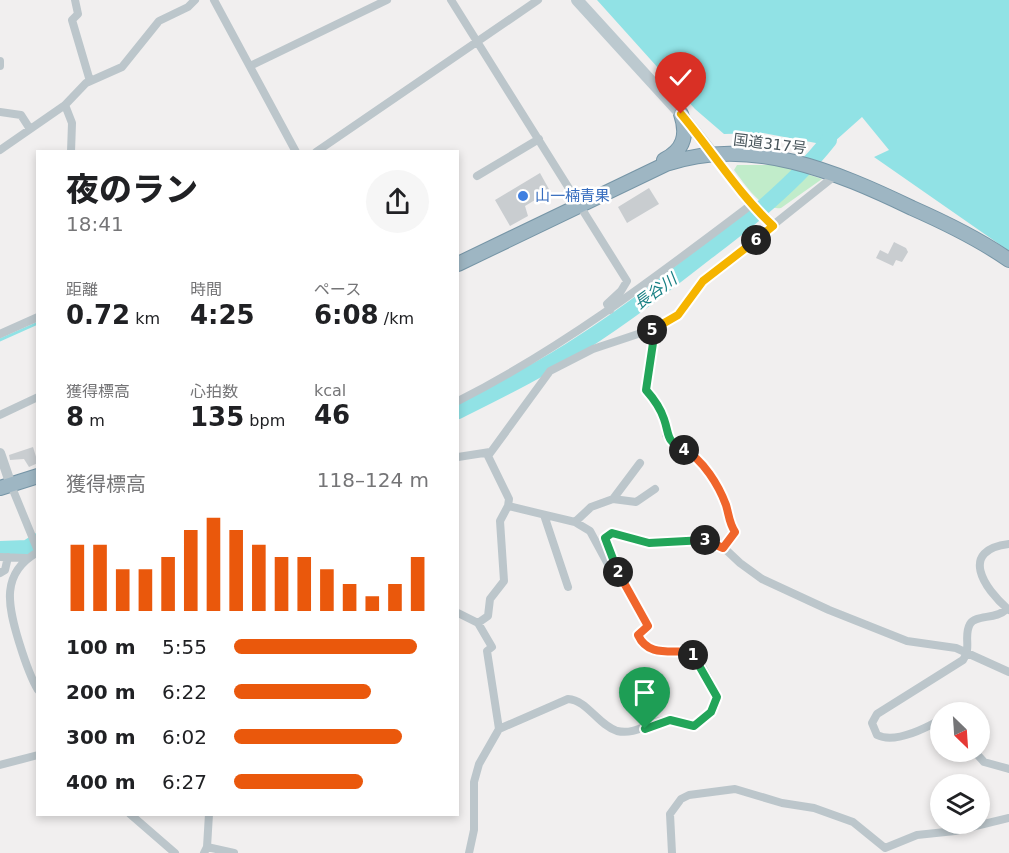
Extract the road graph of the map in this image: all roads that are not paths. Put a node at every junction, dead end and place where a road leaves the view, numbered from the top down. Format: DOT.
graph roads {
  1 [pos="75,0"];
  2 [pos="195,0"];
  3 [pos="214,0"];
  4 [pos="387,0"];
  5 [pos="451,0"];
  6 [pos="538,0"];
  7 [pos="577,0"];
  8 [pos="478,43"];
  9 [pos="250,66"];
  10 [pos="90,81"];
  11 [pos="65,105"];
  12 [pos="0,114"];
  13 [pos="681,114"];
  14 [pos="30,129"];
  15 [pos="539,139"];
  16 [pos="0,150"];
  17 [pos="71,150"];
  18 [pos="295,150"];
  19 [pos="319,150"];
  20 [pos="713,154"];
  21 [pos="835,173"];
  22 [pos="477,176"];
  23 [pos="579,204"];
  24 [pos="752,207"];
  25 [pos="772,225"];
  26 [pos="1009,260"];
  27 [pos="459,264"];
  28 [pos="610,310"];
  29 [pos="36,318"];
  30 [pos="648,331"];
  31 [pos="0,334"];
  32 [pos="36,398"];
  33 [pos="459,400"];
  34 [pos="0,415"];
  35 [pos="490,452"];
  36 [pos="0,453"];
  37 [pos="459,457"];
  38 [pos="640,463"];
  39 [pos="36,477"];
  40 [pos="5,487"];
  41 [pos="655,489"];
  42 [pos="613,499"];
  43 [pos="508,506"];
  44 [pos="544,515"];
  45 [pos="575,522"];
  46 [pos="1009,544"];
  47 [pos="36,548"];
  48 [pos="723,548"];
  49 [pos="36,553"];
  50 [pos="4,557"];
  51 [pos="26,558"];
  52 [pos="618,572"];
  53 [pos="0,573"];
  54 [pos="568,587"];
  55 [pos="1008,609"];
  56 [pos="459,614"];
  57 [pos="478,623"];
  58 [pos="968,653"];
  59 [pos="1009,672"];
  60 [pos="36,684"];
  61 [pos="930,726"];
  62 [pos="499,729"];
  63 [pos="36,756"];
  64 [pos="984,762"];
  65 [pos="0,765"];
  66 [pos="1009,769"];
  67 [pos="132,816"];
  68 [pos="209,816"];
  69 [pos="1009,818"];
  70 [pos="206,850"];
  71 [pos="175,853"];
  72 [pos="234,853"];
  73 [pos="469,853"];
  74 [pos="672,853"];
  1 -- 10 [label="street"];
  2 -- 10 [label="street"];
  3 -- 9 [label="street"];
  4 -- 9 [label="street"];
  5 -- 8 [label="street"];
  6 -- 8 [label="street"];
  7 -- 13 [label="main road"];
  8 -- 15 [label="street"];
  8 -- 19 [label="street"];
  9 -- 18 [label="street"];
  10 -- 11 [label="street"];
  11 -- 14 [label="street"];
  11 -- 17 [label="street"];
  12 -- 14 [label="street"];
  13 -- 20 [label="main road"];
  13 -- 23 [label="highway"];
  14 -- 16 [label="street"];
  15 -- 22 [label="street"];
  15 -- 23 [label="street"];
  20 -- 21 [label="highway, 国道317号"];
  20 -- 23 [label="highway, 国道317号"];
  20 -- 24 [label="street"];
  21 -- 25 [label="street"];
  21 -- 26 [label="highway, 国道317号"];
  23 -- 27 [label="highway, 国道317号"];
  23 -- 28 [label="street"];
  24 -- 25 [label="street"];
  24 -- 28 [label="street"];
  25 -- 30 [label="street"];
  28 -- 33 [label="street"];
  29 -- 31 [label="street"];
  30 -- 35 [label="street"];
  30 -- 48 [label="street"];
  32 -- 34 [label="street"];
  35 -- 37 [label="street"];
  35 -- 43 [label="street"];
  36 -- 40 [label="street"];
  38 -- 42 [label="street"];
  39 -- 40 [label="highway"];
  40 -- 47 [label="street"];
  41 -- 42 [label="street"];
  42 -- 45 [label="street"];
  43 -- 44 [label="street"];
  43 -- 57 [label="street"];
  44 -- 45 [label="street"];
  44 -- 54 [label="street"];
  45 -- 52 [label="street"];
  46 -- 55 [label="street"];
  48 -- 52 [label="street"];
  48 -- 58 [label="street"];
  49 -- 51 [label="street"];
  50 -- 51 [label="street"];
  50 -- 53 [label="street"];
  51 -- 60 [label="street"];
  52 -- 62 [label="street"];
  55 -- 58 [label="street"];
  56 -- 57 [label="street"];
  57 -- 62 [label="street"];
  58 -- 59 [label="street"];
  58 -- 61 [label="street"];
  62 -- 73 [label="street"];
  63 -- 65 [label="street"];
  64 -- 66 [label="street"];
  67 -- 71 [label="street"];
  68 -- 70 [label="street"];
  69 -- 74 [label="street"];
  70 -- 72 [label="street"];
}
